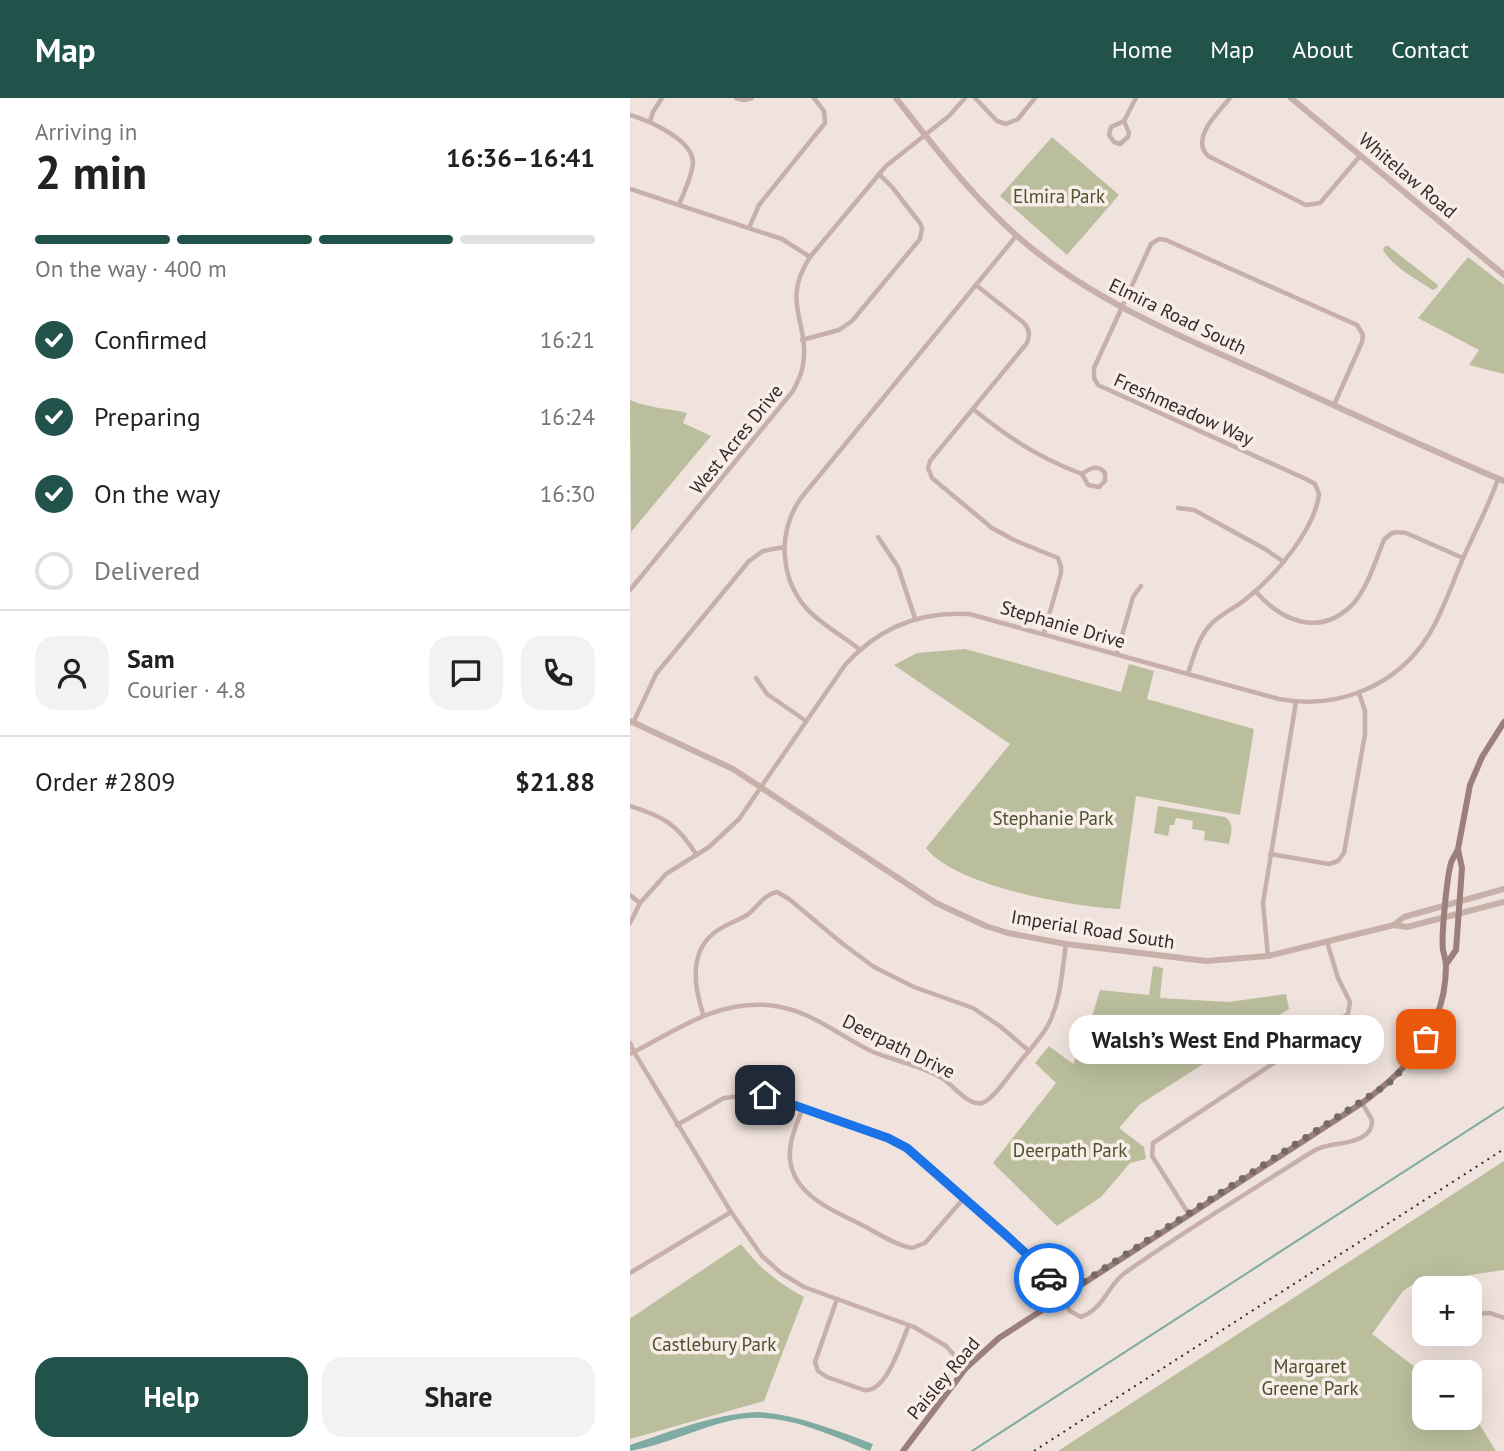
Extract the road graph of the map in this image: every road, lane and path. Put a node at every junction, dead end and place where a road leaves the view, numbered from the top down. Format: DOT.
graph roads {
  1 [pos="662,98"];
  2 [pos="736,98"];
  3 [pos="752,98"];
  4 [pos="814,98"];
  5 [pos="895,98"];
  6 [pos="965,98"];
  7 [pos="975,98"];
  8 [pos="1035,98"];
  9 [pos="1136,98"];
  10 [pos="1230,98"];
  11 [pos="1291,98"];
  12 [pos="630,115"];
  13 [pos="650,121"];
  14 [pos="1124,121"];
  15 [pos="925,135"];
  16 [pos="1360,156"];
  17 [pos="879,174"];
  18 [pos="630,189"];
  19 [pos="679,205"];
  20 [pos="749,228"];
  21 [pos="1017,235"];
  22 [pos="810,257"];
  23 [pos="1504,275"];
  24 [pos="976,285"];
  25 [pos="1121,308"];
  26 [pos="802,340"];
  27 [pos="1334,405"];
  28 [pos="973,409"];
  29 [pos="1082,474"];
  30 [pos="1501,480"];
  31 [pos="1178,509"];
  32 [pos="878,537"];
  33 [pos="784,547"];
  34 [pos="1463,558"];
  35 [pos="1284,562"];
  36 [pos="1141,586"];
  37 [pos="630,590"];
  38 [pos="1256,592"];
  39 [pos="915,618"];
  40 [pos="1044,633"];
  41 [pos="859,649"];
  42 [pos="1117,653"];
  43 [pos="1188,673"];
  44 [pos="756,678"];
  45 [pos="1359,693"];
  46 [pos="1296,702"];
  47 [pos="806,721"];
  48 [pos="631,722"];
  49 [pos="1504,722"];
  50 [pos="762,788"];
  51 [pos="630,806"];
  52 [pos="1458,849"];
  53 [pos="696,854"];
  54 [pos="1270,854"];
  55 [pos="1504,889"];
  56 [pos="630,895"];
  57 [pos="1460,901"];
  58 [pos="1504,902"];
  59 [pos="640,903"];
  60 [pos="1446,905"];
  61 [pos="1460,914"];
  62 [pos="1445,917"];
  63 [pos="630,923"];
  64 [pos="1394,925"];
  65 [pos="1327,942"];
  66 [pos="1066,944"];
  67 [pos="1268,956"];
  68 [pos="1447,963"];
  69 [pos="703,1014"];
  70 [pos="630,1043"];
  71 [pos="1029,1051"];
  72 [pos="632,1053"];
  73 [pos="1362,1103"];
  74 [pos="803,1107"];
  75 [pos="677,1125"];
  76 [pos="965,1197"];
  77 [pos="731,1212"];
  78 [pos="1188,1213"];
  79 [pos="630,1273"];
  80 [pos="1060,1297"];
  81 [pos="837,1299"];
  82 [pos="1482,1314"];
  83 [pos="1504,1318"];
  84 [pos="909,1325"];
  85 [pos="967,1368"];
  86 [pos="903,1451"];
  1 -- 13 [label="street"];
  2 -- 3 [label="street"];
  4 -- 20 [label="street"];
  5 -- 15 [label="street, Elmira Road South"];
  6 -- 15 [label="street, West Acres Drive"];
  7 -- 8 [label="street"];
  9 -- 14 [label="street"];
  10 -- 16 [label="street"];
  11 -- 16 [label="street, Whitelaw Road"];
  12 -- 13 [label="street"];
  13 -- 19 [label="street"];
  14 -- 14 [label="street"];
  15 -- 17 [label="street, West Acres Drive"];
  15 -- 21 [label="street, Elmira Road South"];
  16 -- 23 [label="street, Whitelaw Road"];
  17 -- 22 [label="street, West Acres Drive"];
  17 -- 26 [label="street"];
  18 -- 19 [label="street"];
  19 -- 20 [label="street"];
  20 -- 22 [label="street"];
  21 -- 24 [label="street"];
  21 -- 25 [label="street, Elmira Road South"];
  22 -- 26 [label="street, West Acres Drive"];
  24 -- 28 [label="street"];
  24 -- 33 [label="street"];
  25 -- 27 [label="street, Elmira Road South"];
  25 -- 27 [label="street, Freshmeadow Way"];
  25 -- 35 [label="street, Freshmeadow Way"];
  26 -- 37 [label="street, West Acres Drive"];
  27 -- 30 [label="street, Elmira Road South"];
  28 -- 29 [label="street"];
  28 -- 40 [label="street"];
  29 -- 29 [label="street"];
  30 -- 34 [label="street, Stephanie Drive"];
  31 -- 35 [label="street"];
  32 -- 39 [label="street"];
  33 -- 41 [label="street"];
  33 -- 48 [label="street"];
  34 -- 38 [label="street"];
  34 -- 45 [label="street, Stephanie Drive"];
  35 -- 38 [label="street, Freshmeadow Way"];
  36 -- 42 [label="street"];
  38 -- 43 [label="street, Freshmeadow Way"];
  39 -- 40 [label="street, Stephanie Drive"];
  39 -- 41 [label="street, Stephanie Drive"];
  40 -- 42 [label="street, Stephanie Drive"];
  41 -- 47 [label="street, Stephanie Drive"];
  42 -- 43 [label="street, Stephanie Drive"];
  43 -- 46 [label="street, Stephanie Drive"];
  44 -- 47 [label="street"];
  45 -- 46 [label="street, Stephanie Drive"];
  45 -- 54 [label="street"];
  46 -- 54 [label="street"];
  47 -- 50 [label="street, Stephanie Drive"];
  48 -- 50 [label="street, Imperial Road South"];
  49 -- 52 [label="main road, Paisley Road"];
  50 -- 53 [label="street, Stephanie Drive"];
  50 -- 66 [label="street, Imperial Road South"];
  51 -- 53 [label="street"];
  52 -- 57 [label="main road, Paisley Road"];
  52 -- 60 [label="main road, Paisley Road"];
  53 -- 59 [label="street, Stephanie Drive"];
  54 -- 67 [label="street"];
  55 -- 57 [label="street, Imperial Road South"];
  56 -- 59 [label="street"];
  57 -- 60 [label="street, Imperial Road South"];
  57 -- 61 [label="main road, Paisley Road"];
  58 -- 61 [label="street, Imperial Road South"];
  59 -- 63 [label="street, Stephanie Drive"];
  60 -- 62 [label="main road, Paisley Road"];
  60 -- 64 [label="street, Imperial Road South"];
  61 -- 62 [label="street, Imperial Road South"];
  61 -- 68 [label="main road, Paisley Road"];
  62 -- 64 [label="street, Imperial Road South"];
  62 -- 68 [label="main road, Paisley Road"];
  64 -- 65 [label="street, Imperial Road South"];
  65 -- 67 [label="street, Imperial Road South"];
  65 -- 78 [label="street"];
  66 -- 67 [label="street, Imperial Road South"];
  66 -- 71 [label="street, Deerpath Drive"];
  68 -- 73 [label="main road, Paisley Road"];
  69 -- 71 [label="street, Deerpath Drive"];
  69 -- 71 [label="street"];
  69 -- 72 [label="street, Deerpath Drive"];
  70 -- 72 [label="street"];
  72 -- 75 [label="street"];
  73 -- 78 [label="main road, Paisley Road"];
  73 -- 80 [label="street"];
  74 -- 75 [label="street"];
  74 -- 76 [label="street"];
  74 -- 76 [label="street"];
  75 -- 77 [label="street"];
  76 -- 80 [label="street"];
  77 -- 79 [label="street"];
  77 -- 81 [label="street"];
  78 -- 80 [label="main road, Paisley Road"];
  80 -- 85 [label="main road, Paisley Road"];
  81 -- 84 [label="street"];
  81 -- 84 [label="street"];
  82 -- 83 [label="street"];
  84 -- 85 [label="street"];
  85 -- 86 [label="main road, Paisley Road"];
}
